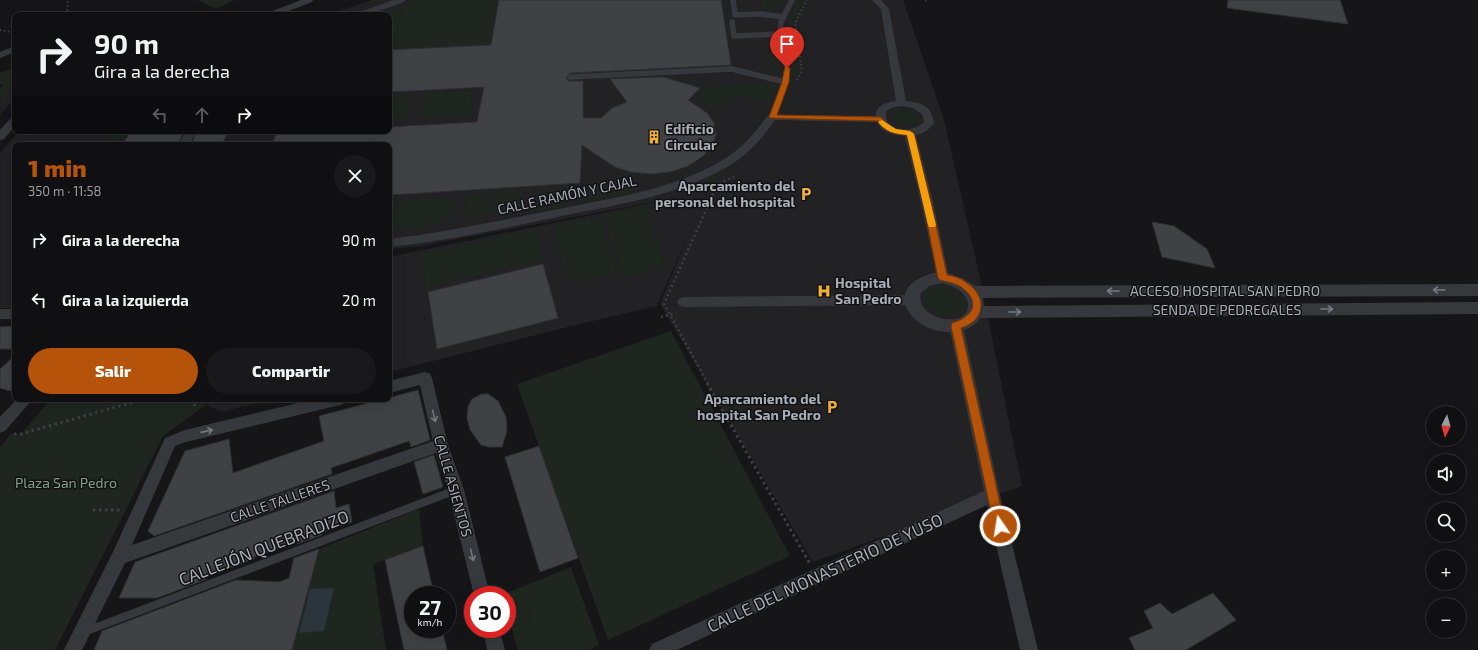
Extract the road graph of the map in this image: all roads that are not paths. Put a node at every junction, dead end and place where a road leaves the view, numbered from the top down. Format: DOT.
graph roads {
  1 [pos="309,0"];
  2 [pos="402,0"];
  3 [pos="733,0"];
  4 [pos="792,0"];
  5 [pos="876,0"];
  6 [pos="890,0"];
  7 [pos="885,9"];
  8 [pos="278,12"];
  9 [pos="368,12"];
  10 [pos="783,17"];
  11 [pos="732,22"];
  12 [pos="780,34"];
  13 [pos="12,50"];
  14 [pos="0,55"];
  15 [pos="570,77"];
  16 [pos="785,82"];
  17 [pos="901,103"];
  18 [pos="772,117"];
  19 [pos="880,119"];
  20 [pos="12,123"];
  21 [pos="910,134"];
  22 [pos="0,137"];
  23 [pos="392,242"];
  24 [pos="943,278"];
  25 [pos="1478,290"];
  26 [pos="972,292"];
  27 [pos="912,300"];
  28 [pos="682,307"];
  29 [pos="1478,308"];
  30 [pos="976,312"];
  31 [pos="0,314"];
  32 [pos="12,314"];
  33 [pos="956,326"];
  34 [pos="392,386"];
  35 [pos="24,402"];
  36 [pos="327,402"];
  37 [pos="5,430"];
  38 [pos="441,445"];
  39 [pos="456,490"];
  40 [pos="992,495"];
  41 [pos="119,557"];
  42 [pos="480,586"];
  43 [pos="82,632"];
  44 [pos="493,638"];
  45 [pos="73,650"];
  46 [pos="496,650"];
  47 [pos="658,650"];
  48 [pos="1029,650"];
  1 -- 8 [label="street"];
  2 -- 9 [label="lane"];
  3 -- 10 [label="lane"];
  4 -- 10 [label="lane, CALLE RAMÓN Y CAJAL"];
  5 -- 7 [label="street"];
  6 -- 7 [label="street"];
  7 -- 17 [label="street"];
  10 -- 12 [label="lane, CALLE RAMÓN Y CAJAL"];
  11 -- 12 [label="lane"];
  12 -- 16 [label="lane, CALLE RAMÓN Y CAJAL"];
  13 -- 14 [label="street"];
  15 -- 16 [label="lane"];
  16 -- 18 [label="lane, CALLE RAMÓN Y CAJAL"];
  17 -- 19 [label="street"];
  17 -- 21 [label="street"];
  18 -- 19 [label="street"];
  18 -- 23 [label="street, CALLE RAMÓN Y CAJAL"];
  19 -- 21 [label="street"];
  20 -- 22 [label="street"];
  21 -- 24 [label="street"];
  24 -- 26 [label="street"];
  24 -- 27 [label="street"];
  25 -- 26 [label="street, ACCESO HOSPITAL SAN PEDRO, one-way"];
  26 -- 30 [label="street"];
  27 -- 28 [label="street"];
  27 -- 33 [label="street"];
  30 -- 29 [label="street, SENDA DE PEDREGALES, one-way"];
  30 -- 33 [label="street"];
  31 -- 32 [label="street"];
  33 -- 40 [label="street"];
  34 -- 38 [label="street, CALLE ASIENTOS, one-way"];
  35 -- 37 [label="street"];
  41 -- 36 [label="street, one-way"];
  38 -- 39 [label="street, CALLE ASIENTOS"];
  38 -- 41 [label="street, CALLE TALLERES"];
  39 -- 42 [label="street, CALLE ASIENTOS, one-way"];
  39 -- 43 [label="lane, CALLEJÓN QUEBRADIZO"];
  40 -- 47 [label="street, CALLE DEL MONASTERIO DE YUSO"];
  40 -- 48 [label="street"];
  41 -- 43 [label="street"];
  43 -- 45 [label="street"];
  44 -- 46 [label="street"];
}
